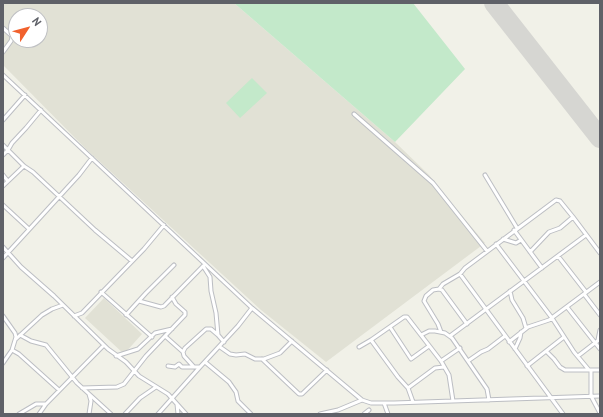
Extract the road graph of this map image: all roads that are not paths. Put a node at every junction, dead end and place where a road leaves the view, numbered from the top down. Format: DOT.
graph roads {
  1 [pos="3,28"];
  2 [pos="3,52"];
  3 [pos="3,75"];
  4 [pos="25,95"];
  5 [pos="41,110"];
  6 [pos="354,114"];
  7 [pos="3,120"];
  8 [pos="3,145"];
  9 [pos="8,150"];
  10 [pos="3,155"];
  11 [pos="92,158"];
  12 [pos="24,166"];
  13 [pos="485,174"];
  14 [pos="3,175"];
  15 [pos="8,180"];
  16 [pos="3,186"];
  17 [pos="60,196"];
  18 [pos="3,205"];
  19 [pos="572,217"];
  20 [pos="164,225"];
  21 [pos="29,229"];
  22 [pos="515,229"];
  23 [pos="586,235"];
  24 [pos="503,239"];
  25 [pos="521,240"];
  26 [pos="496,244"];
  27 [pos="3,247"];
  28 [pos="8,252"];
  29 [pos="487,252"];
  30 [pos="530,252"];
  31 [pos="600,253"];
  32 [pos="558,256"];
  33 [pos="3,258"];
  34 [pos="132,261"];
  35 [pos="174,265"];
  36 [pos="204,265"];
  37 [pos="542,268"];
  38 [pos="460,274"];
  39 [pos="524,282"];
  40 [pos="600,282"];
  41 [pos="439,289"];
  42 [pos="510,291"];
  43 [pos="101,292"];
  44 [pos="585,293"];
  45 [pos="172,297"];
  46 [pos="139,301"];
  47 [pos="63,305"];
  48 [pos="568,307"];
  49 [pos="252,308"];
  50 [pos="485,309"];
  51 [pos="126,315"];
  52 [pos="600,315"];
  53 [pos="3,316"];
  54 [pos="74,316"];
  55 [pos="552,318"];
  56 [pos="467,324"];
  57 [pos="390,327"];
  58 [pos="526,328"];
  59 [pos="172,329"];
  60 [pos="600,330"];
  61 [pos="441,332"];
  62 [pos="521,332"];
  63 [pos="600,334"];
  64 [pos="20,335"];
  65 [pos="218,335"];
  66 [pos="421,335"];
  67 [pos="165,336"];
  68 [pos="450,336"];
  69 [pos="505,336"];
  70 [pos="152,337"];
  71 [pos="564,337"];
  72 [pos="16,339"];
  73 [pos="371,340"];
  74 [pos="292,341"];
  75 [pos="598,341"];
  76 [pos="224,342"];
  77 [pos="509,342"];
  78 [pos="104,345"];
  79 [pos="220,346"];
  80 [pos="429,346"];
  81 [pos="359,347"];
  82 [pos="460,348"];
  83 [pos="600,349"];
  84 [pos="12,350"];
  85 [pos="515,350"];
  86 [pos="546,351"];
  87 [pos="183,352"];
  88 [pos="116,356"];
  89 [pos="578,356"];
  90 [pos="262,359"];
  91 [pos="441,361"];
  92 [pos="468,361"];
  93 [pos="126,362"];
  94 [pos="205,362"];
  95 [pos="3,363"];
  96 [pos="138,366"];
  97 [pos="168,366"];
  98 [pos="527,366"];
  99 [pos="194,367"];
  100 [pos="200,367"];
  101 [pos="445,367"];
  102 [pos="327,370"];
  103 [pos="590,370"];
  104 [pos="600,370"];
  105 [pos="134,372"];
  106 [pos="73,378"];
  107 [pos="156,387"];
  108 [pos="82,388"];
  109 [pos="408,388"];
  110 [pos="59,390"];
  111 [pos="89,394"];
  112 [pos="591,396"];
  113 [pos="600,396"];
  114 [pos="551,398"];
  115 [pos="172,399"];
  116 [pos="362,400"];
  117 [pos="489,400"];
  118 [pos="453,401"];
  119 [pos="413,402"];
  120 [pos="384,403"];
  121 [pos="46,404"];
  122 [pos="177,404"];
  123 [pos="368,410"];
  124 [pos="325,413"];
  125 [pos="600,413"];
  126 [pos="19,414"];
  127 [pos="38,414"];
  128 [pos="89,414"];
  129 [pos="111,414"];
  130 [pos="125,414"];
  131 [pos="158,414"];
  132 [pos="178,414"];
  133 [pos="186,414"];
  134 [pos="251,414"];
  135 [pos="320,414"];
  136 [pos="364,414"];
  137 [pos="388,414"];
  138 [pos="563,414"];
  1 -- 2 [label="street"];
  3 -- 4 [label="street"];
  4 -- 5 [label="street"];
  4 -- 7 [label="street"];
  5 -- 9 [label="street"];
  5 -- 11 [label="street"];
  6 -- 29 [label="street"];
  8 -- 9 [label="street"];
  9 -- 10 [label="street"];
  9 -- 12 [label="street"];
  11 -- 17 [label="street"];
  11 -- 20 [label="street"];
  12 -- 15 [label="street"];
  12 -- 17 [label="street"];
  13 -- 22 [label="street"];
  14 -- 15 [label="street"];
  15 -- 16 [label="street"];
  17 -- 21 [label="street"];
  17 -- 34 [label="street"];
  18 -- 21 [label="street"];
  19 -- 22 [label="street"];
  19 -- 23 [label="street"];
  19 -- 30 [label="street"];
  20 -- 34 [label="street"];
  20 -- 36 [label="street"];
  21 -- 28 [label="street"];
  22 -- 24 [label="street"];
  22 -- 25 [label="street"];
  23 -- 31 [label="street"];
  23 -- 32 [label="street"];
  24 -- 25 [label="street"];
  24 -- 26 [label="street"];
  25 -- 30 [label="street"];
  26 -- 29 [label="street"];
  26 -- 39 [label="street"];
  27 -- 28 [label="street"];
  28 -- 33 [label="street"];
  28 -- 47 [label="street"];
  29 -- 38 [label="street"];
  30 -- 37 [label="street"];
  32 -- 37 [label="street"];
  32 -- 44 [label="street"];
  34 -- 43 [label="street"];
  35 -- 46 [label="street"];
  36 -- 45 [label="street"];
  36 -- 49 [label="street"];
  36 -- 65 [label="street"];
  37 -- 39 [label="street"];
  38 -- 41 [label="street"];
  38 -- 50 [label="street"];
  39 -- 42 [label="street"];
  39 -- 55 [label="street"];
  40 -- 44 [label="street"];
  41 -- 56 [label="street"];
  41 -- 61 [label="street"];
  42 -- 50 [label="street"];
  42 -- 58 [label="street"];
  43 -- 51 [label="street"];
  43 -- 54 [label="street"];
  44 -- 48 [label="street"];
  44 -- 52 [label="street"];
  45 -- 46 [label="street"];
  45 -- 59 [label="street"];
  46 -- 51 [label="street"];
  47 -- 54 [label="street"];
  47 -- 64 [label="street"];
  48 -- 55 [label="street"];
  48 -- 75 [label="street"];
  49 -- 74 [label="street"];
  49 -- 76 [label="street"];
  50 -- 56 [label="street"];
  50 -- 69 [label="street"];
  51 -- 70 [label="street"];
  53 -- 72 [label="street"];
  54 -- 78 [label="street"];
  55 -- 58 [label="street"];
  55 -- 71 [label="street"];
  56 -- 68 [label="street"];
  57 -- 66 [label="street"];
  57 -- 73 [label="street"];
  57 -- 80 [label="street"];
  58 -- 62 [label="street"];
  59 -- 67 [label="street"];
  59 -- 70 [label="street"];
  60 -- 63 [label="street"];
  61 -- 66 [label="street"];
  61 -- 68 [label="street"];
  62 -- 77 [label="street"];
  62 -- 85 [label="street"];
  63 -- 75 [label="street"];
  64 -- 72 [label="street"];
  64 -- 106 [label="street"];
  65 -- 76 [label="street"];
  65 -- 87 [label="street"];
  66 -- 80 [label="street"];
  67 -- 87 [label="street"];
  67 -- 96 [label="street"];
  68 -- 82 [label="street"];
  69 -- 77 [label="street"];
  69 -- 92 [label="street"];
  70 -- 88 [label="street"];
  71 -- 86 [label="street"];
  71 -- 89 [label="street"];
  72 -- 84 [label="street"];
  73 -- 81 [label="street"];
  73 -- 109 [label="street"];
  74 -- 90 [label="street"];
  74 -- 102 [label="street"];
  75 -- 83 [label="street"];
  75 -- 89 [label="street"];
  76 -- 79 [label="street"];
  77 -- 85 [label="street"];
  78 -- 88 [label="street"];
  78 -- 106 [label="street"];
  79 -- 90 [label="street"];
  79 -- 94 [label="street"];
  80 -- 91 [label="street"];
  82 -- 91 [label="street"];
  82 -- 92 [label="street"];
  84 -- 95 [label="street"];
  84 -- 110 [label="street"];
  85 -- 98 [label="street"];
  86 -- 98 [label="street"];
  86 -- 103 [label="street"];
  87 -- 99 [label="street"];
  88 -- 93 [label="street"];
  89 -- 103 [label="street"];
  90 -- 102 [label="street"];
  91 -- 101 [label="street"];
  92 -- 117 [label="street"];
  93 -- 96 [label="street"];
  93 -- 105 [label="street"];
  94 -- 100 [label="street"];
  94 -- 134 [label="street"];
  96 -- 105 [label="street"];
  97 -- 99 [label="street"];
  98 -- 114 [label="street"];
  99 -- 100 [label="street"];
  100 -- 115 [label="street"];
  101 -- 109 [label="street"];
  101 -- 118 [label="street"];
  102 -- 116 [label="street"];
  103 -- 104 [label="street"];
  103 -- 112 [label="street"];
  105 -- 107 [label="street"];
  105 -- 108 [label="street"];
  106 -- 108 [label="street"];
  106 -- 110 [label="street"];
  107 -- 115 [label="street"];
  107 -- 130 [label="street"];
  108 -- 111 [label="street"];
  109 -- 119 [label="street"];
  110 -- 121 [label="street"];
  111 -- 128 [label="street"];
  111 -- 129 [label="street"];
  112 -- 113 [label="street"];
  112 -- 114 [label="street"];
  112 -- 125 [label="street"];
  114 -- 117 [label="street"];
  114 -- 138 [label="street"];
  115 -- 122 [label="street"];
  115 -- 131 [label="street"];
  116 -- 120 [label="street"];
  116 -- 124 [label="street"];
  117 -- 118 [label="street"];
  118 -- 119 [label="street"];
  119 -- 120 [label="street"];
  120 -- 137 [label="street"];
  121 -- 126 [label="street"];
  121 -- 127 [label="street"];
  122 -- 132 [label="street"];
  122 -- 133 [label="street"];
  123 -- 136 [label="street"];
  124 -- 135 [label="street"];
}
